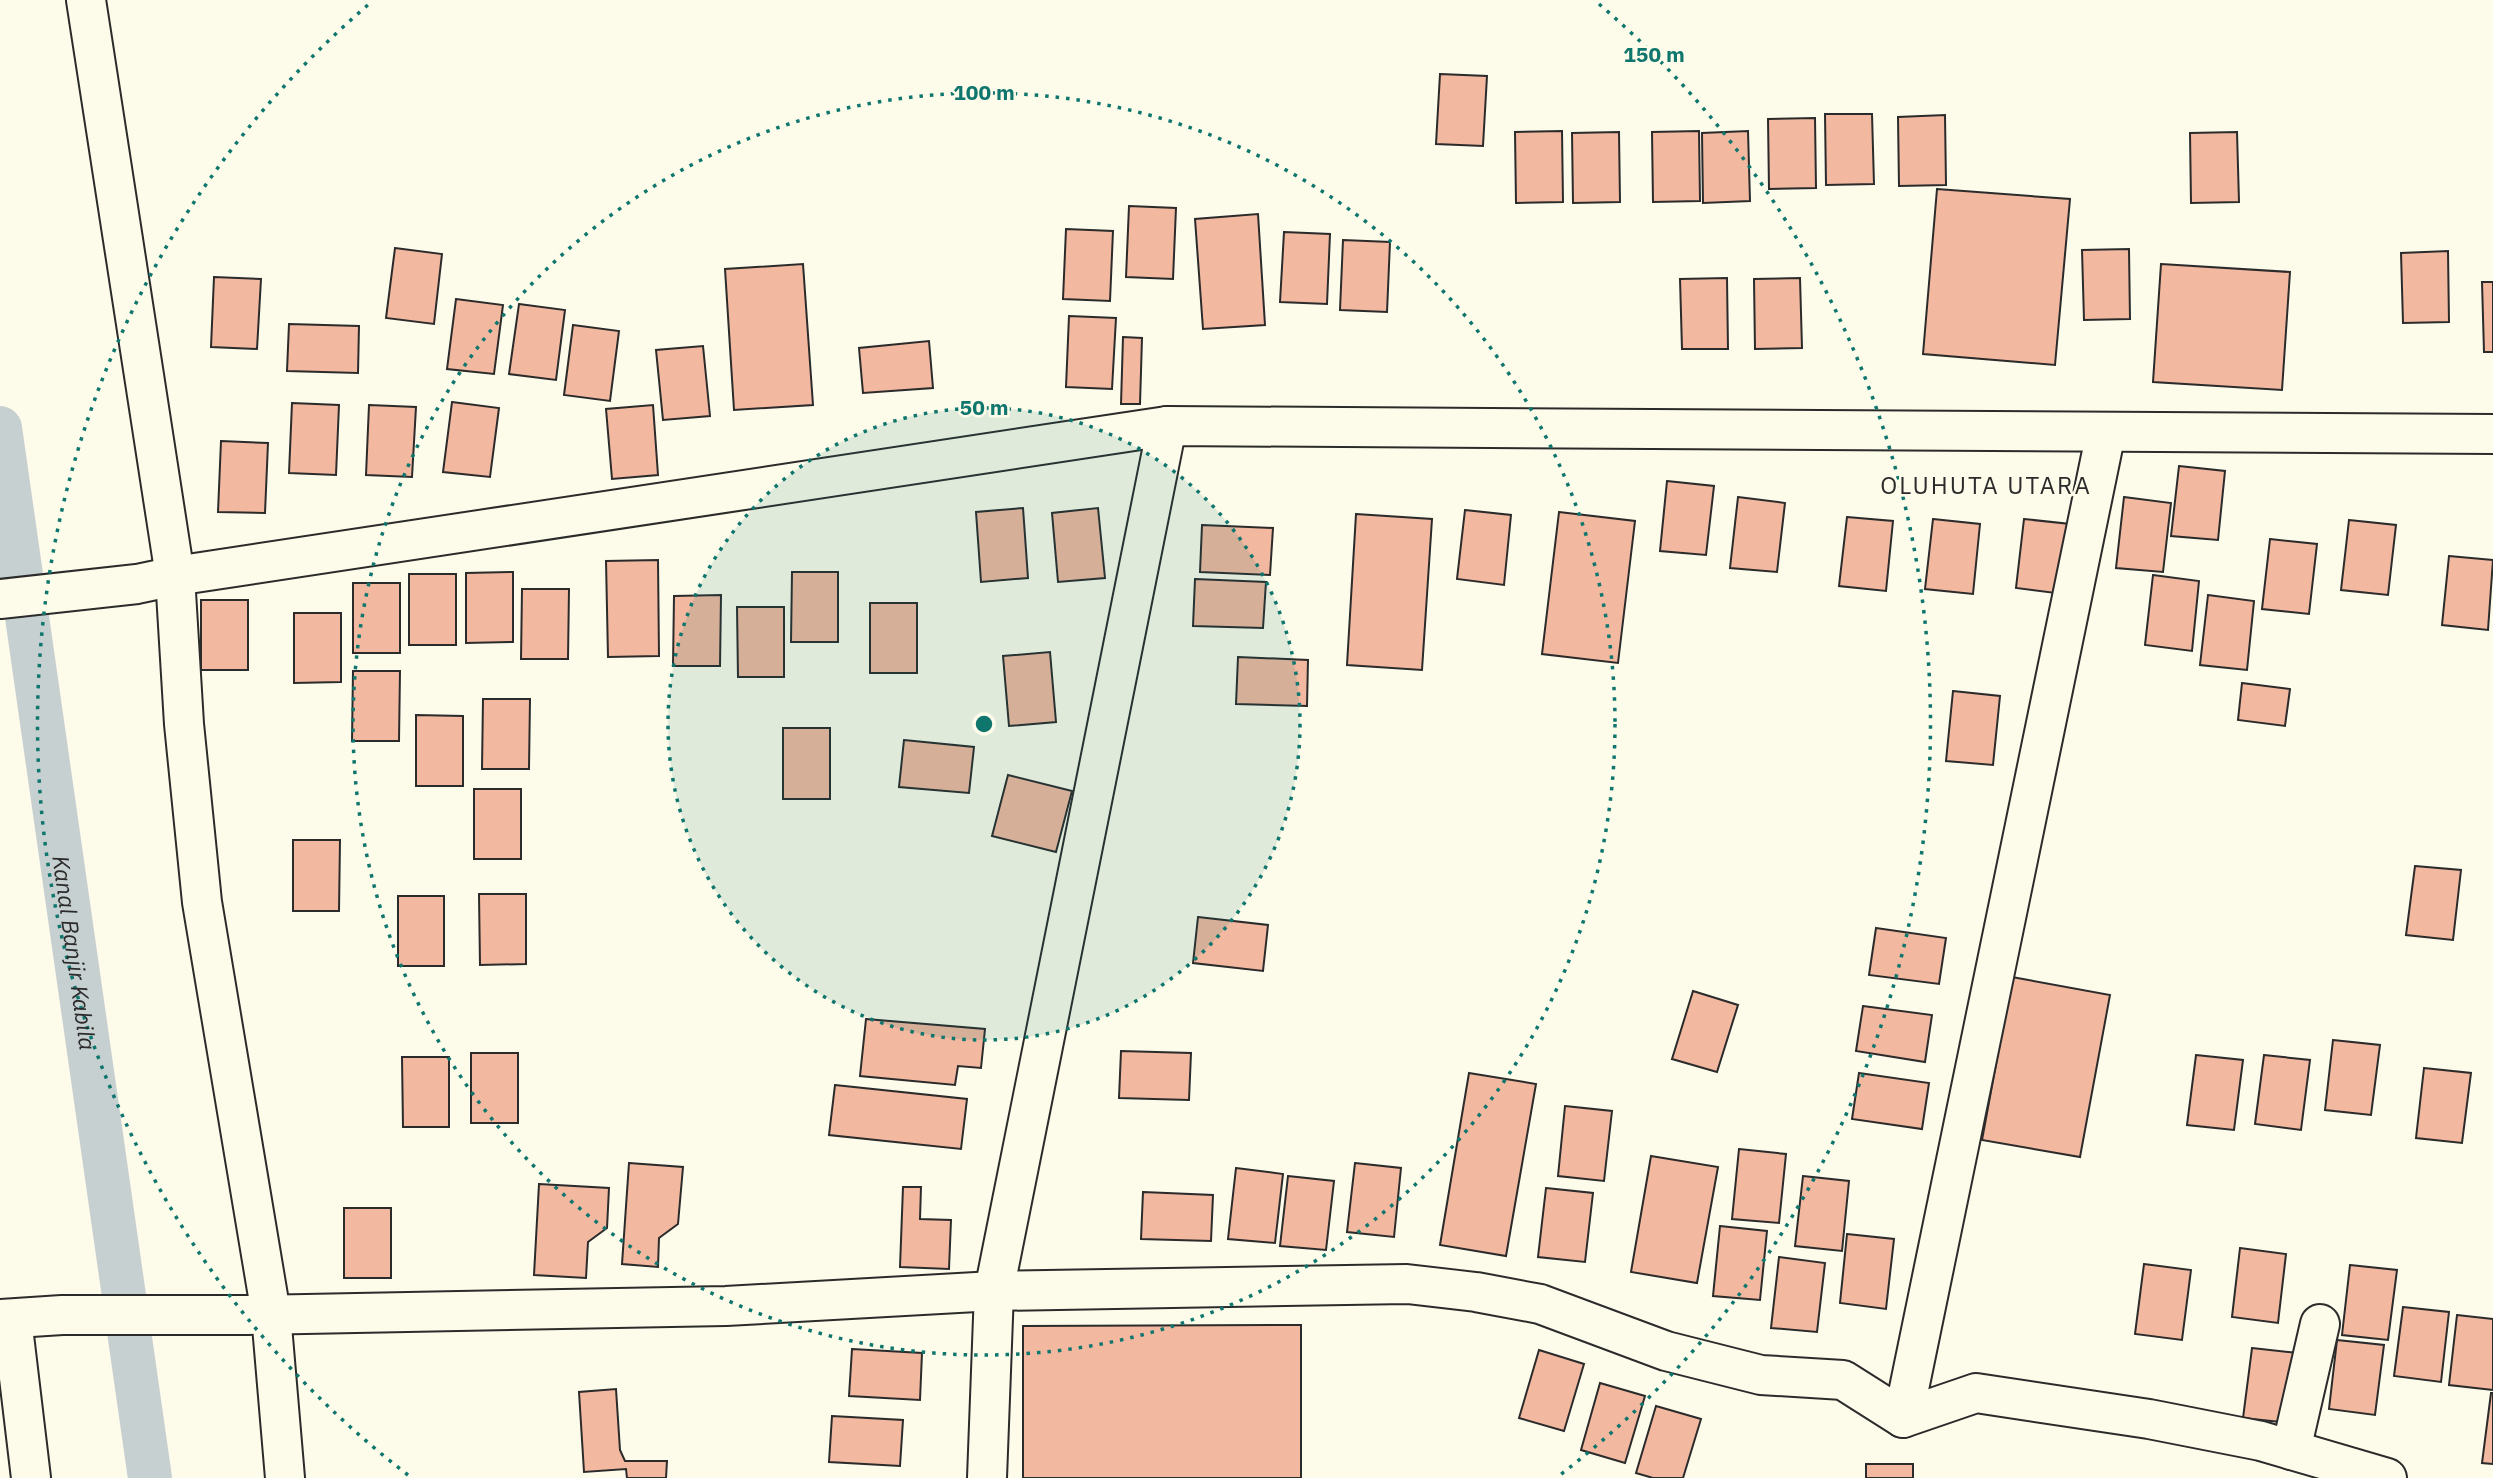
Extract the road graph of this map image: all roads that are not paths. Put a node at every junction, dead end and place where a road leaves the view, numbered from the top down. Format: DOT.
graph roads {
  1 [pos="86,0"];
  2 [pos="1167,426"];
  3 [pos="2106,432"];
  4 [pos="2493,433"];
  5 [pos="175,576"];
  6 [pos="0,599"];
  7 [pos="994,1291"];
  8 [pos="260,1315"];
  9 [pos="6,1319"];
  10 [pos="2320,1324"];
  11 [pos="1903,1418"];
  12 [pos="2291,1450"];
  13 [pos="31,1478"];
  14 [pos="285,1478"];
  15 [pos="987,1478"];
  16 [pos="2386,1478"];
  1 -- 5 [label="street"];
  2 -- 3 [label="street"];
  2 -- 5 [label="street"];
  2 -- 7 [label="street"];
  3 -- 4 [label="street"];
  3 -- 11 [label="street"];
  5 -- 6 [label="street"];
  5 -- 8 [label="street"];
  7 -- 8 [label="street"];
  7 -- 11 [label="street"];
  7 -- 15 [label="street"];
  8 -- 9 [label="street"];
  8 -- 14 [label="street"];
  9 -- 13 [label="street"];
  10 -- 12 [label="street"];
  11 -- 12 [label="street"];
  12 -- 16 [label="street"];
}
